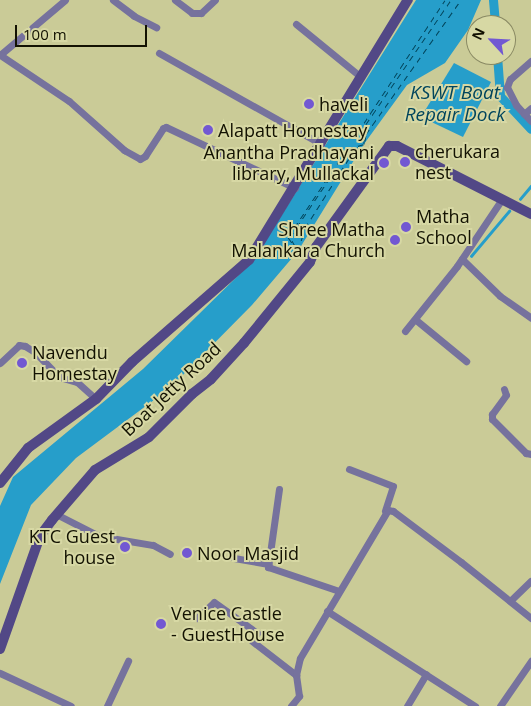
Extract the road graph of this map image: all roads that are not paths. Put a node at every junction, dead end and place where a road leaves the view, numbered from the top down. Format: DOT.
graph roads {
  1 [pos="65,0"];
  2 [pos="113,0"];
  3 [pos="175,0"];
  4 [pos="215,0"];
  5 [pos="408,0"];
  6 [pos="296,24"];
  7 [pos="156,27"];
  8 [pos="159,53"];
  9 [pos="0,55"];
  10 [pos="531,61"];
  11 [pos="361,77"];
  12 [pos="531,108"];
  13 [pos="524,114"];
  14 [pos="531,121"];
  15 [pos="321,144"];
  16 [pos="295,188"];
  17 [pos="502,199"];
  18 [pos="531,214"];
  19 [pos="462,259"];
  20 [pos="531,318"];
  21 [pos="416,320"];
  22 [pos="405,331"];
  23 [pos="466,361"];
  24 [pos="0,363"];
  25 [pos="504,389"];
  26 [pos="96,399"];
  27 [pos="531,454"];
  28 [pos="349,469"];
  29 [pos="0,484"];
  30 [pos="279,489"];
  31 [pos="385,511"];
  32 [pos="56,514"];
  33 [pos="170,554"];
  34 [pos="234,558"];
  35 [pos="268,564"];
  36 [pos="531,581"];
  37 [pos="339,592"];
  38 [pos="510,601"];
  39 [pos="327,612"];
  40 [pos="197,618"];
  41 [pos="531,618"];
  42 [pos="0,649"];
  43 [pos="531,660"];
  44 [pos="128,661"];
  45 [pos="0,673"];
  46 [pos="426,674"];
  47 [pos="296,675"];
  48 [pos="72,706"];
  49 [pos="107,706"];
  50 [pos="291,706"];
  51 [pos="407,706"];
  52 [pos="475,706"];
  53 [pos="500,706"];
  1 -- 9 [label="street"];
  2 -- 7 [label="street"];
  3 -- 4 [label="street"];
  5 -- 11 [label="main road"];
  6 -- 11 [label="street"];
  8 -- 15 [label="street"];
  9 -- 16 [label="street"];
  10 -- 13 [label="street"];
  11 -- 15 [label="main road"];
  12 -- 13 [label="street"];
  13 -- 14 [label="street"];
  15 -- 16 [label="main road"];
  16 -- 26 [label="main road"];
  17 -- 18 [label="main road"];
  17 -- 19 [label="street"];
  17 -- 32 [label="main road, Boat Jetty Road"];
  19 -- 20 [label="street"];
  19 -- 21 [label="street"];
  21 -- 22 [label="street"];
  21 -- 23 [label="street"];
  24 -- 26 [label="street"];
  25 -- 27 [label="street"];
  26 -- 29 [label="main road"];
  28 -- 31 [label="street"];
  30 -- 35 [label="street"];
  31 -- 37 [label="street"];
  31 -- 38 [label="street"];
  32 -- 33 [label="street"];
  32 -- 42 [label="main road, Boat Jetty Road"];
  34 -- 35 [label="street"];
  35 -- 37 [label="street"];
  36 -- 38 [label="street"];
  37 -- 39 [label="street"];
  38 -- 41 [label="street"];
  39 -- 46 [label="street"];
  39 -- 47 [label="street"];
  40 -- 47 [label="street"];
  43 -- 53 [label="street"];
  44 -- 49 [label="street"];
  45 -- 48 [label="street"];
  46 -- 51 [label="street"];
  46 -- 52 [label="street"];
  47 -- 50 [label="street"];
}
